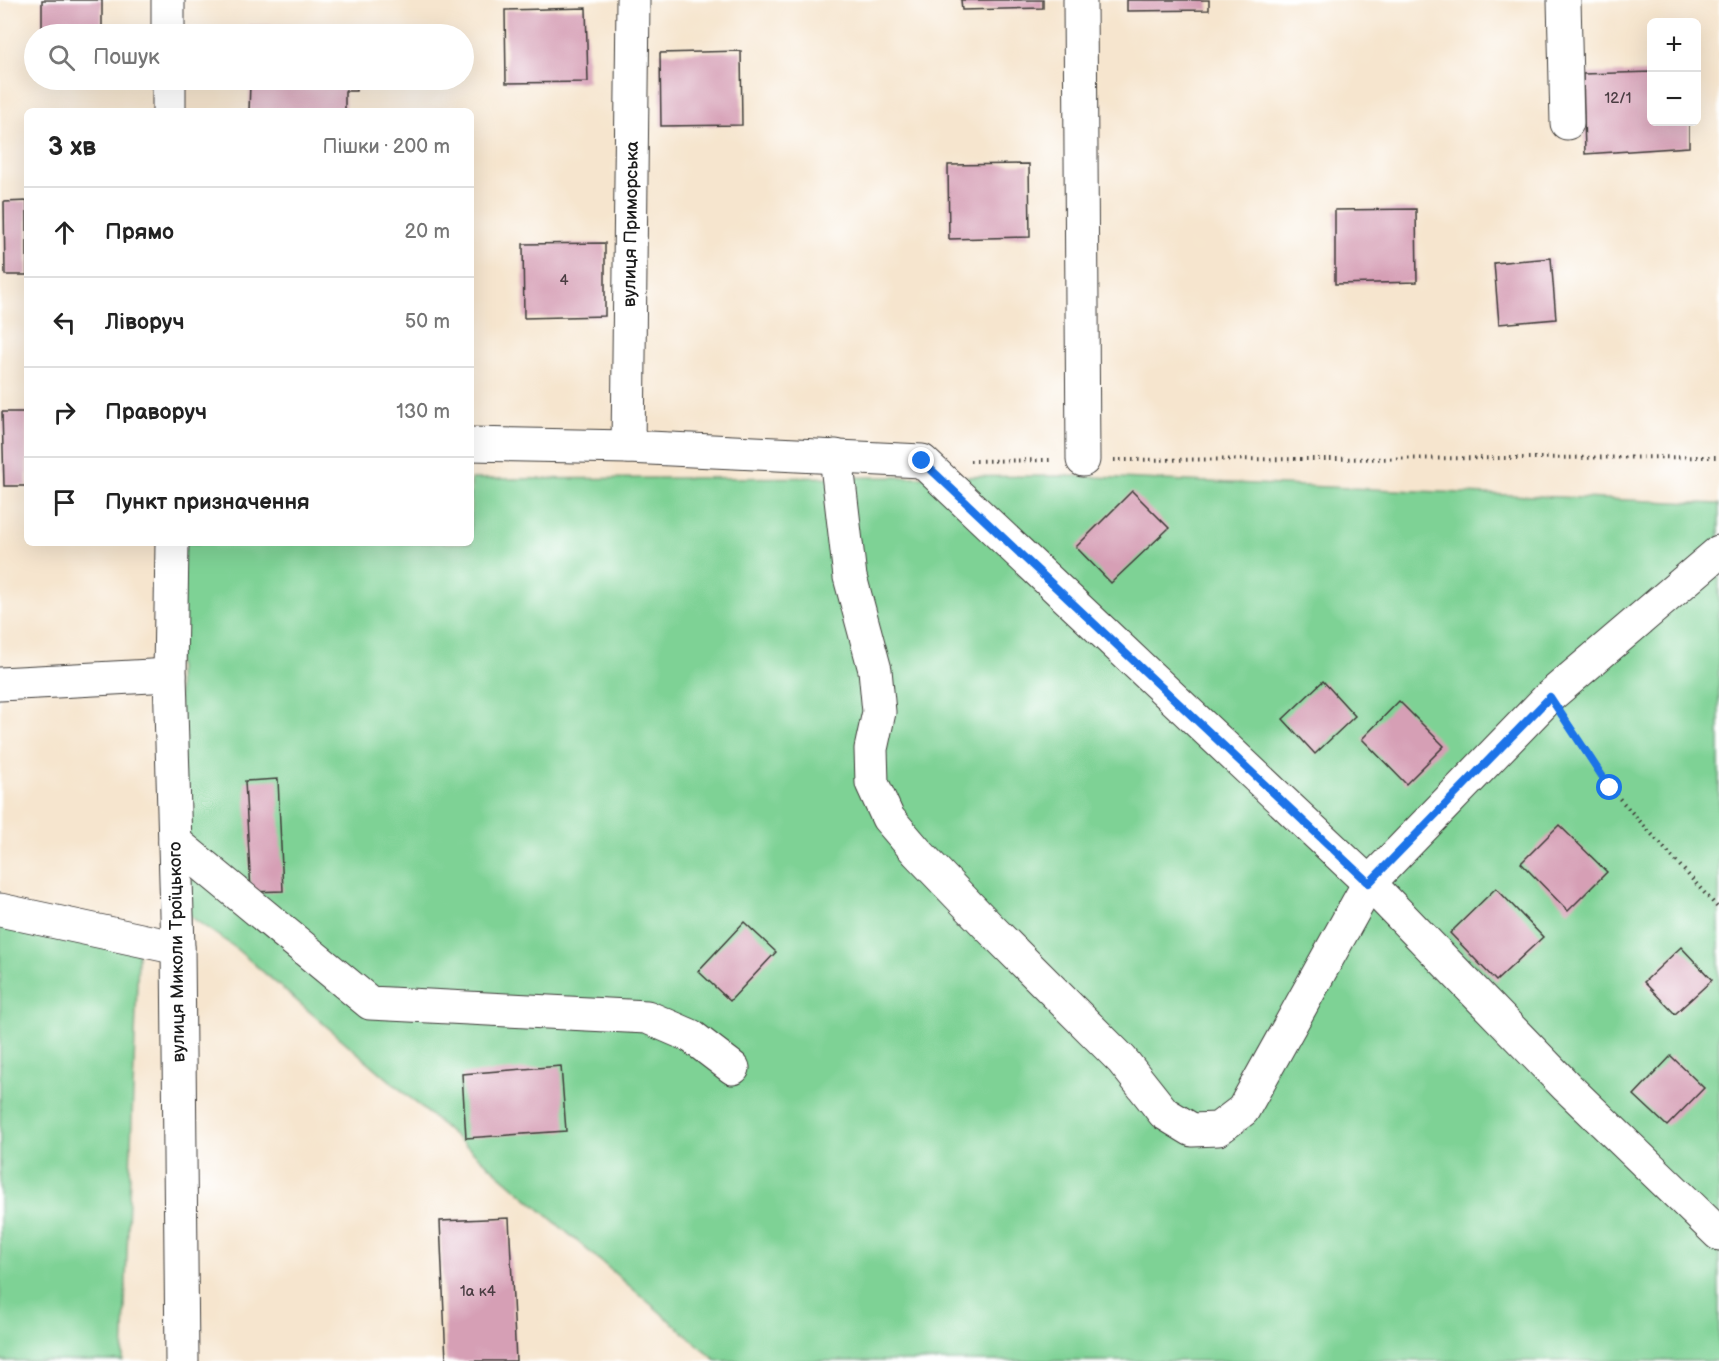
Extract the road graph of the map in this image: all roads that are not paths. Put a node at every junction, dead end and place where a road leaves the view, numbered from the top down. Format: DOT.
graph roads {
  1 [pos="168,0"];
  2 [pos="633,0"];
  3 [pos="1080,0"];
  4 [pos="1564,0"];
  5 [pos="168,24"];
  6 [pos="169,90"];
  7 [pos="169,108"];
  8 [pos="1568,123"];
  9 [pos="474,444"];
  10 [pos="628,447"];
  11 [pos="836,456"];
  12 [pos="1083,460"];
  13 [pos="172,546"];
  14 [pos="1719,552"];
  15 [pos="170,675"];
  16 [pos="0,684"];
  17 [pos="175,842"];
  18 [pos="1369,883"];
  19 [pos="0,910"];
  20 [pos="178,948"];
  21 [pos="733,1068"];
  22 [pos="1719,1234"];
  23 [pos="182,1361"];
  1 -- 5 [label="street"];
  2 -- 10 [label="street, вулиця Приморська"];
  3 -- 12 [label="street"];
  4 -- 8 [label="street"];
  6 -- 7 [label="street"];
  9 -- 10 [label="street"];
  10 -- 11 [label="street"];
  11 -- 18 [label="street"];
  11 -- 18 [label="street"];
  13 -- 15 [label="street, вулиця Миколи Троїцького"];
  14 -- 18 [label="street"];
  15 -- 16 [label="street"];
  15 -- 17 [label="street, вулиця Миколи Троїцького"];
  17 -- 20 [label="street, вулиця Миколи Троїцького"];
  17 -- 21 [label="street"];
  18 -- 22 [label="street"];
  19 -- 20 [label="street"];
  20 -- 23 [label="street, вулиця Миколи Троїцького"];
}
